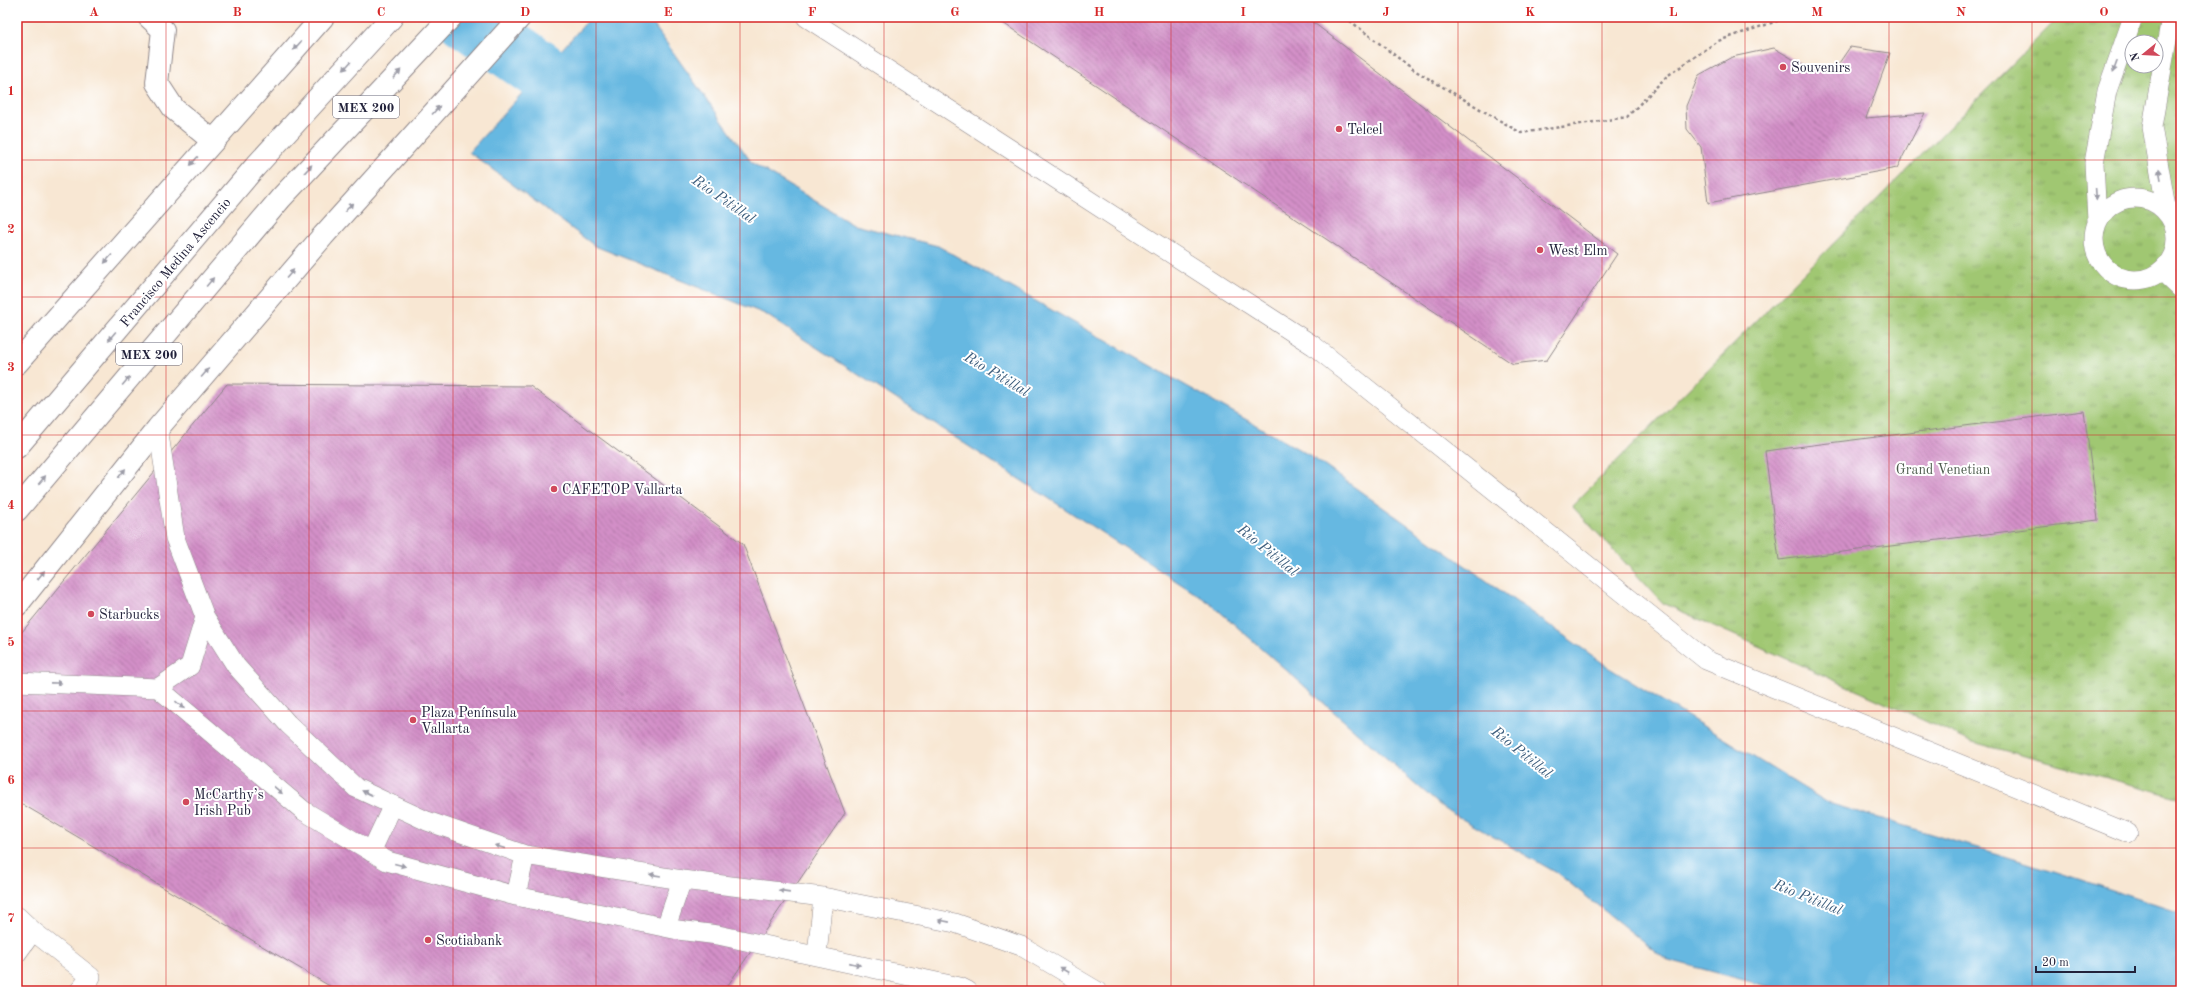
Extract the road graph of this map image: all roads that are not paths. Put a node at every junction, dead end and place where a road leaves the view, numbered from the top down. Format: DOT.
graph roads {
  1 [pos="149,17"];
  2 [pos="323,17"];
  3 [pos="392,17"];
  4 [pos="451,17"];
  5 [pos="520,17"];
  6 [pos="806,17"];
  7 [pos="2133,17"];
  8 [pos="2171,17"];
  9 [pos="216,136"];
  10 [pos="2167,213"];
  11 [pos="2097,221"];
  12 [pos="2162,271"];
  13 [pos="2181,289"];
  14 [pos="17,363"];
  15 [pos="158,428"];
  16 [pos="17,447"];
  17 [pos="17,510"];
  18 [pos="17,605"];
  19 [pos="205,617"];
  20 [pos="17,682"];
  21 [pos="158,688"];
  22 [pos="393,805"];
  23 [pos="2128,833"];
  24 [pos="371,852"];
  25 [pos="525,856"];
  26 [pos="682,880"];
  27 [pos="516,896"];
  28 [pos="822,897"];
  29 [pos="17,916"];
  30 [pos="666,927"];
  31 [pos="33,931"];
  32 [pos="17,952"];
  33 [pos="817,955"];
  34 [pos="79,991"];
  35 [pos="968,991"];
  36 [pos="1097,991"];
  1 -- 9 [label="main road"];
  2 -- 9 [label="main road, one-way"];
  3 -- 16 [label="main road, Francisco Medina Ascencio / MEX 200, one-way"];
  17 -- 4 [label="main road, MEX 200, one-way"];
  15 -- 5 [label="main road, one-way"];
  6 -- 23 [label="lane"];
  7 -- 11 [label="lane, one-way"];
  10 -- 8 [label="lane, one-way"];
  9 -- 14 [label="main road, one-way"];
  10 -- 11 [label="lane"];
  10 -- 12 [label="lane"];
  11 -- 12 [label="lane"];
  12 -- 13 [label="lane"];
  18 -- 15 [label="main road, one-way"];
  15 -- 19 [label="lane"];
  19 -- 21 [label="lane"];
  22 -- 19 [label="lane, one-way"];
  20 -- 21 [label="lane, one-way"];
  21 -- 24 [label="lane, one-way"];
  22 -- 24 [label="lane"];
  25 -- 22 [label="lane, one-way"];
  24 -- 27 [label="lane, one-way"];
  26 -- 25 [label="lane, one-way"];
  25 -- 27 [label="lane"];
  28 -- 26 [label="lane, one-way"];
  26 -- 30 [label="lane"];
  27 -- 30 [label="lane"];
  28 -- 33 [label="lane"];
  36 -- 28 [label="lane, one-way"];
  29 -- 31 [label="lane"];
  30 -- 33 [label="lane"];
  31 -- 32 [label="lane"];
  31 -- 34 [label="lane"];
  33 -- 35 [label="lane, one-way"];
}
